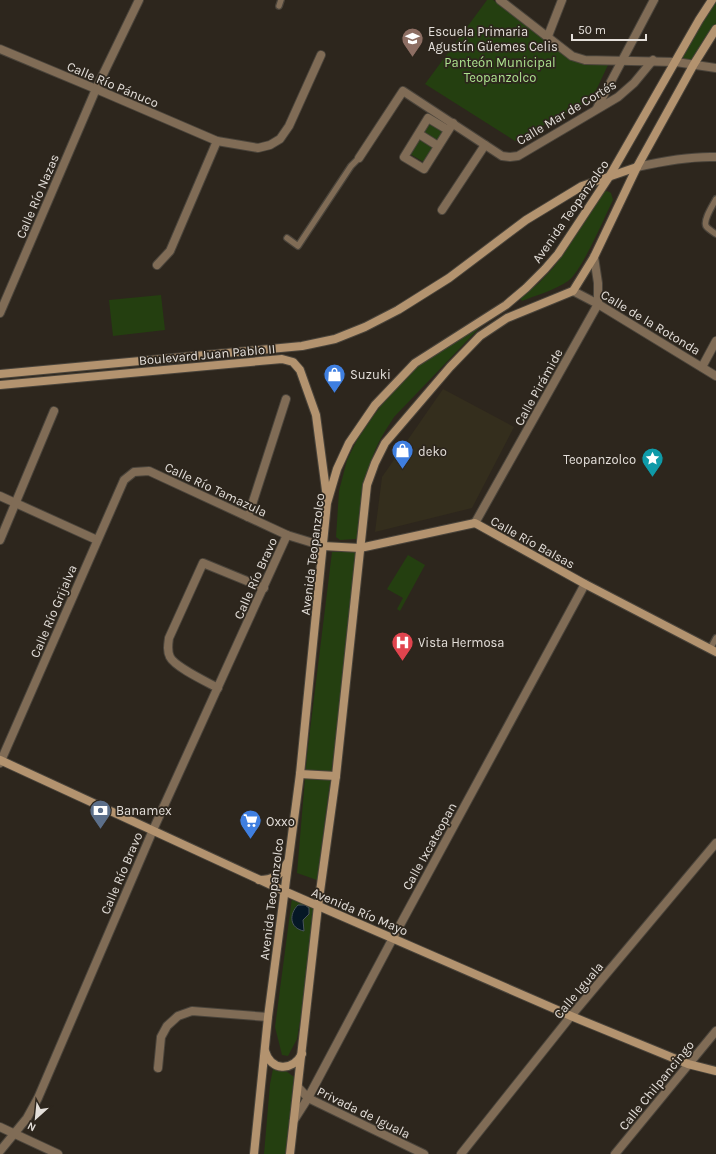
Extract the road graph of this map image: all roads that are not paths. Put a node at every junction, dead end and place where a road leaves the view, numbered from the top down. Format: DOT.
graph roads {
  1 [pos="139,0"];
  2 [pos="500,0"];
  3 [pos="562,0"];
  4 [pos="654,0"];
  5 [pos="712,0"];
  6 [pos="716,28"];
  7 [pos="548,36"];
  8 [pos="0,49"];
  9 [pos="321,55"];
  10 [pos="621,60"];
  11 [pos="653,60"];
  12 [pos="676,62"];
  13 [pos="694,64"];
  14 [pos="716,68"];
  15 [pos="96,89"];
  16 [pos="597,108"];
  17 [pos="450,127"];
  18 [pos="419,134"];
  19 [pos="217,141"];
  20 [pos="485,145"];
  21 [pos="438,146"];
  22 [pos="716,157"];
  23 [pos="359,158"];
  24 [pos="637,167"];
  25 [pos="609,177"];
  26 [pos="716,199"];
  27 [pos="442,210"];
  28 [pos="716,234"];
  29 [pos="287,238"];
  30 [pos="594,257"];
  31 [pos="157,265"];
  32 [pos="573,291"];
  33 [pos="598,304"];
  34 [pos="0,313"];
  35 [pos="716,341"];
  36 [pos="702,367"];
  37 [pos="0,374"];
  38 [pos="716,376"];
  39 [pos="0,385"];
  40 [pos="286,399"];
  41 [pos="54,411"];
  42 [pos="134,472"];
  43 [pos="0,496"];
  44 [pos="327,503"];
  45 [pos="16,504"];
  46 [pos="248,517"];
  47 [pos="475,523"];
  48 [pos="287,535"];
  49 [pos="0,540"];
  50 [pos="97,540"];
  51 [pos="323,546"];
  52 [pos="360,548"];
  53 [pos="585,584"];
  54 [pos="264,588"];
  55 [pos="716,638"];
  56 [pos="713,651"];
  57 [pos="218,688"];
  58 [pos="0,761"];
  59 [pos="300,774"];
  60 [pos="336,776"];
  61 [pos="153,830"];
  62 [pos="716,843"];
  63 [pos="288,861"];
  64 [pos="259,880"];
  65 [pos="284,891"];
  66 [pos="318,906"];
  67 [pos="393,938"];
  68 [pos="571,1016"];
  69 [pos="268,1017"];
  70 [pos="716,1031"];
  71 [pos="265,1050"];
  72 [pos="302,1054"];
  73 [pos="688,1064"];
  74 [pos="158,1068"];
  75 [pos="716,1071"];
  76 [pos="298,1087"];
  77 [pos="308,1098"];
  78 [pos="294,1120"];
  79 [pos="0,1127"];
  80 [pos="15,1134"];
  81 [pos="0,1151"];
  82 [pos="58,1154"];
  83 [pos="254,1154"];
  84 [pos="290,1154"];
  85 [pos="424,1154"];
  86 [pos="461,1154"];
  87 [pos="615,1154"];
  1 -- 15 [label="street, Calle Río Nazas"];
  2 -- 7 [label="street"];
  3 -- 7 [label="street"];
  4 -- 10 [label="street"];
  5 -- 12 [label="main road, Avenida Teopanzolco"];
  6 -- 13 [label="main road"];
  7 -- 10 [label="street"];
  8 -- 15 [label="street, Calle Río Pánuco"];
  9 -- 19 [label="street, Calle Río Pánuco"];
  10 -- 11 [label="street"];
  10 -- 16 [label="street"];
  11 -- 12 [label="street"];
  11 -- 16 [label="street, Calle Mar de Cortés"];
  12 -- 13 [label="street"];
  12 -- 25 [label="main road, Avenida Teopanzolco"];
  13 -- 14 [label="street"];
  13 -- 24 [label="main road"];
  15 -- 19 [label="street, Calle Río Pánuco"];
  15 -- 34 [label="street, Calle Río Nazas"];
  16 -- 20 [label="street, Calle Mar de Cortés"];
  17 -- 18 [label="street"];
  17 -- 20 [label="street, Calle Mar de Cortés"];
  17 -- 21 [label="street"];
  17 -- 23 [label="street, Calle Mar de Cortés"];
  18 -- 21 [label="street"];
  18 -- 21 [label="street"];
  19 -- 31 [label="street"];
  20 -- 27 [label="street"];
  22 -- 24 [label="street"];
  23 -- 29 [label="lane"];
  24 -- 25 [label="main road, Boulevard Juan Pablo II"];
  24 -- 30 [label="main road"];
  25 -- 37 [label="main road, Boulevard Juan Pablo II"];
  25 -- 44 [label="main road, Avenida Teopanzolco"];
  26 -- 28 [label="lane"];
  30 -- 32 [label="main road"];
  30 -- 33 [label="street, Calle Pirámide"];
  32 -- 33 [label="street, Calle de la Rotonda"];
  32 -- 52 [label="main road"];
  33 -- 36 [label="street, Calle de la Rotonda"];
  33 -- 47 [label="street, Calle Pirámide"];
  35 -- 36 [label="street"];
  36 -- 38 [label="street, Calle de la Rotonda"];
  39 -- 44 [label="main road, Boulevard Juan Pablo II"];
  40 -- 46 [label="street"];
  41 -- 45 [label="street"];
  42 -- 46 [label="street, Calle Río Tamazula"];
  42 -- 50 [label="street, Calle Río Grijalva"];
  43 -- 45 [label="street"];
  44 -- 51 [label="main road, Avenida Teopanzolco"];
  45 -- 49 [label="street"];
  45 -- 50 [label="street"];
  46 -- 48 [label="street, Calle Río Tamazula"];
  47 -- 52 [label="main road, Calle Río Balsas"];
  47 -- 53 [label="main road, Calle Río Balsas"];
  48 -- 51 [label="street, Calle Río Tamazula"];
  48 -- 54 [label="street, Calle Río Bravo"];
  50 -- 58 [label="street, Calle Río Grijalva"];
  51 -- 52 [label="main road, Calle Río Balsas"];
  51 -- 59 [label="main road, Avenida Teopanzolco"];
  52 -- 60 [label="main road"];
  53 -- 56 [label="main road, Calle Río Balsas"];
  53 -- 67 [label="street, Calle Ixcateopan"];
  54 -- 57 [label="street, Calle Río Bravo"];
  54 -- 57 [label="street"];
  55 -- 56 [label="lane"];
  57 -- 61 [label="street, Calle Río Bravo"];
  58 -- 61 [label="main road, Avenida Río Mayo"];
  59 -- 60 [label="main road"];
  59 -- 63 [label="main road, Avenida Teopanzolco"];
  60 -- 66 [label="main road"];
  61 -- 64 [label="main road, Avenida Río Mayo"];
  61 -- 80 [label="street, Calle Río Bravo"];
  62 -- 68 [label="street, Calle Iguala"];
  63 -- 64 [label="main road"];
  63 -- 65 [label="main road, Avenida Teopanzolco"];
  64 -- 65 [label="main road, Avenida Río Mayo"];
  65 -- 66 [label="main road, Avenida Río Mayo"];
  65 -- 69 [label="main road, Avenida Teopanzolco"];
  66 -- 67 [label="main road, Avenida Río Mayo"];
  66 -- 72 [label="main road"];
  67 -- 68 [label="main road, Avenida Río Mayo"];
  67 -- 77 [label="street, Calle Ixcateopan"];
  68 -- 73 [label="main road, Avenida Río Mayo"];
  68 -- 86 [label="street, Calle Iguala"];
  69 -- 71 [label="main road, Avenida Teopanzolco"];
  69 -- 74 [label="street"];
  70 -- 73 [label="street, Calle Chilpancingo"];
  71 -- 72 [label="main road"];
  71 -- 83 [label="main road, Avenida Teopanzolco"];
  72 -- 76 [label="main road"];
  73 -- 75 [label="main road, Avenida Río Mayo"];
  73 -- 87 [label="street, Calle Chilpancingo"];
  76 -- 77 [label="street, Privada de Iguala"];
  76 -- 78 [label="main road"];
  77 -- 78 [label="street, Calle Ixcateopan"];
  77 -- 85 [label="street, Privada de Iguala"];
  78 -- 84 [label="main road"];
  79 -- 80 [label="street"];
  80 -- 81 [label="street, Calle Río Bravo"];
  80 -- 82 [label="street"];
}
